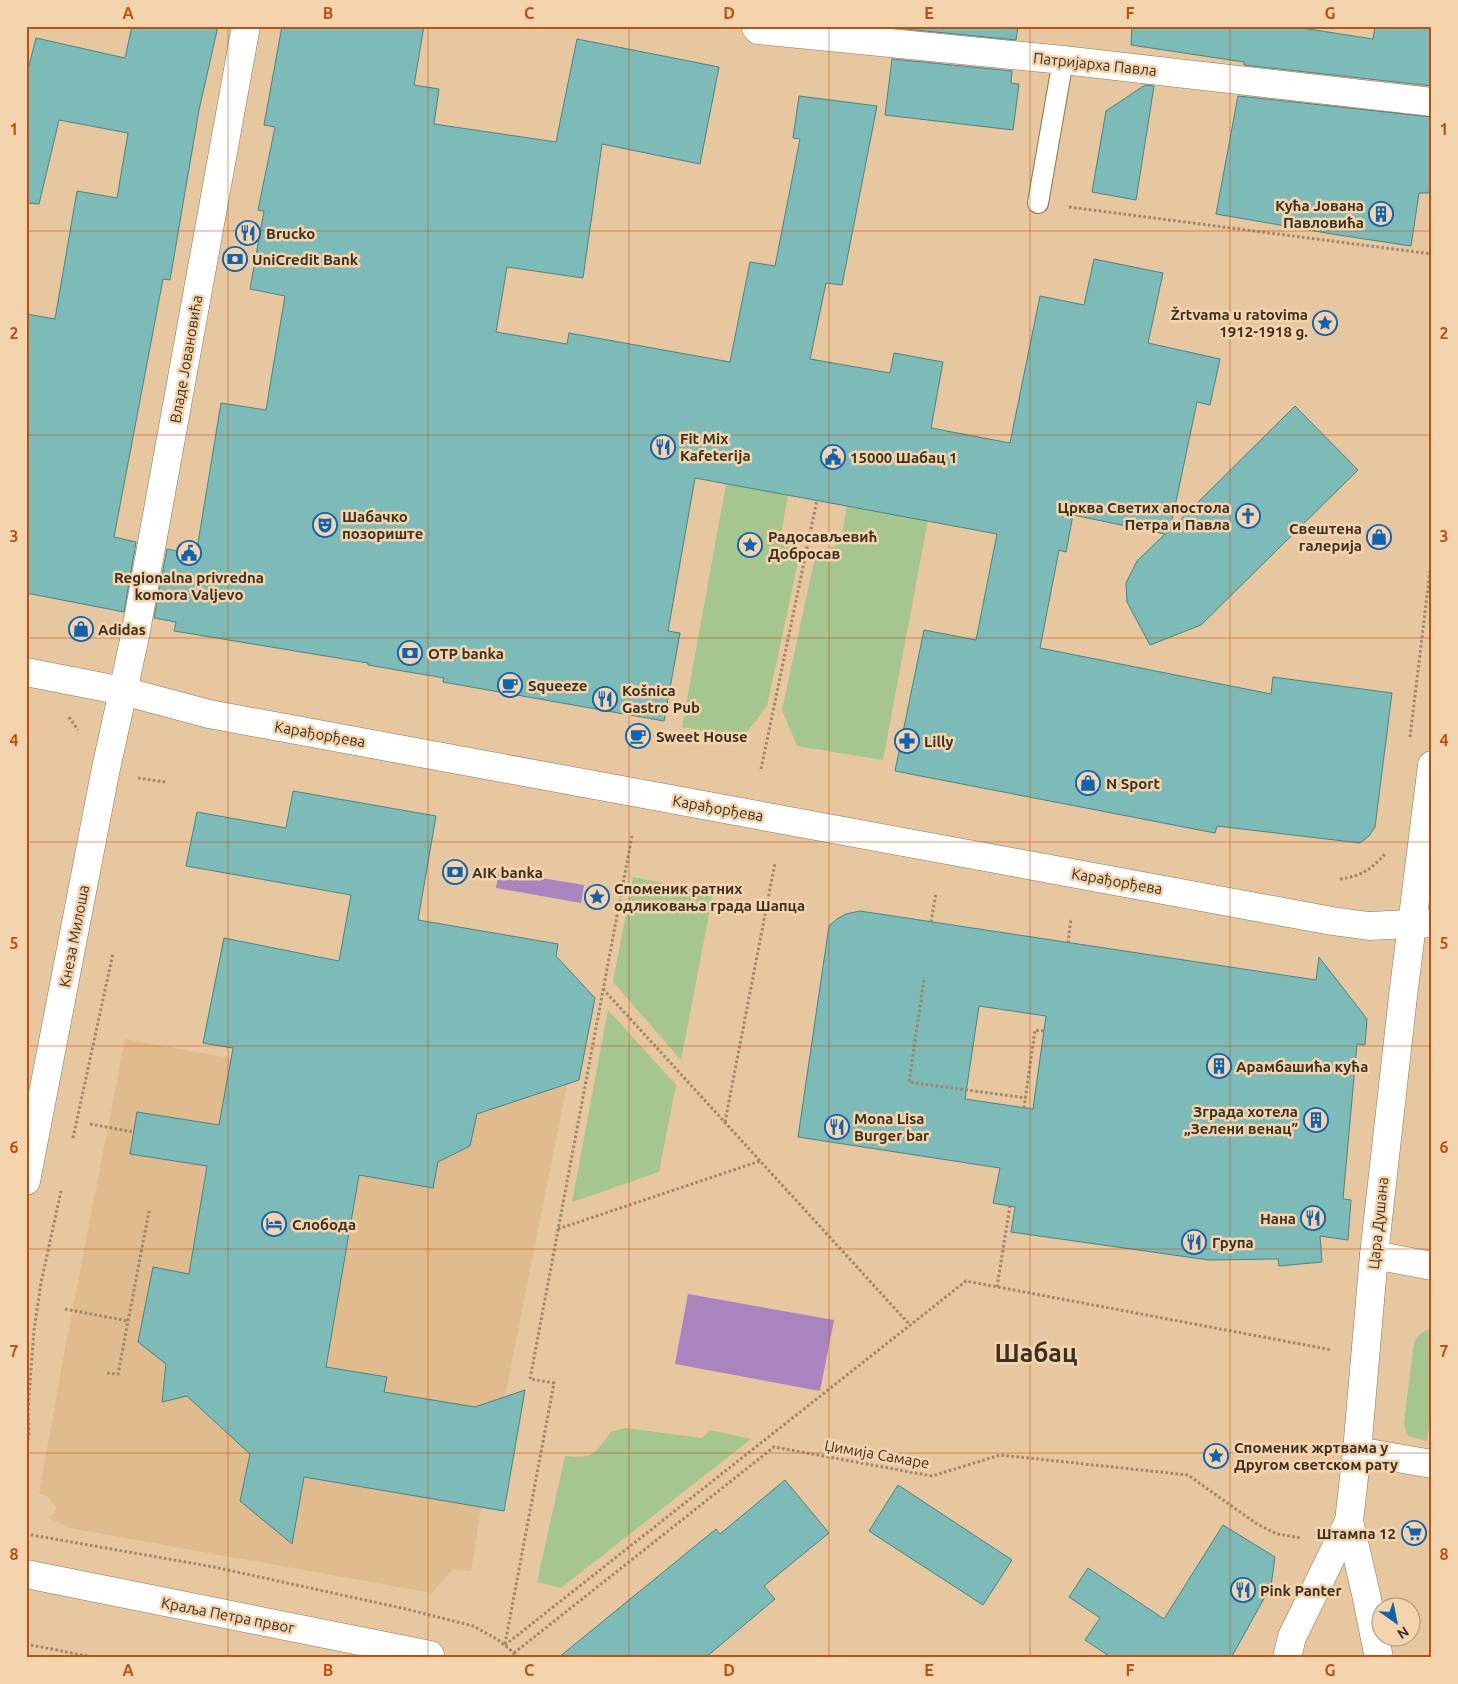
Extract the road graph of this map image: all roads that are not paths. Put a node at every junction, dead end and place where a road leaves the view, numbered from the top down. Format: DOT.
graph roads {
  1 [pos="246,26"];
  2 [pos="756,28"];
  3 [pos="1063,60"];
  4 [pos="1432,102"];
  5 [pos="1038,203"];
  6 [pos="26,672"];
  7 [pos="123,691"];
  8 [pos="1432,765"];
  9 [pos="1422,924"];
  10 [pos="26,1181"];
  11 [pos="1374,1255"];
  12 [pos="1432,1266"];
  13 [pos="1358,1451"];
  14 [pos="1432,1464"];
  15 [pos="1349,1522"];
  16 [pos="26,1574"];
  17 [pos="430,1655"];
  18 [pos="1288,1658"];
  19 [pos="1379,1658"];
  1 -- 7 [label="street, Владе Јовановића"];
  2 -- 3 [label="street, Патријарха Павла"];
  3 -- 4 [label="street, Патријарха Павла"];
  3 -- 5 [label="lane"];
  6 -- 7 [label="street, Карађорђева"];
  7 -- 9 [label="street, Карађорђева"];
  7 -- 10 [label="street, Кнеза Милоша"];
  8 -- 9 [label="street, Цара Душана"];
  9 -- 11 [label="street, Цара Душана"];
  11 -- 12 [label="street"];
  11 -- 13 [label="street, Цара Душана"];
  13 -- 14 [label="street"];
  13 -- 15 [label="street, Цара Душана"];
  15 -- 18 [label="street, Цара Душана"];
  15 -- 19 [label="street, Цара Душана"];
  16 -- 17 [label="street, Краља Петра првог"];
}
